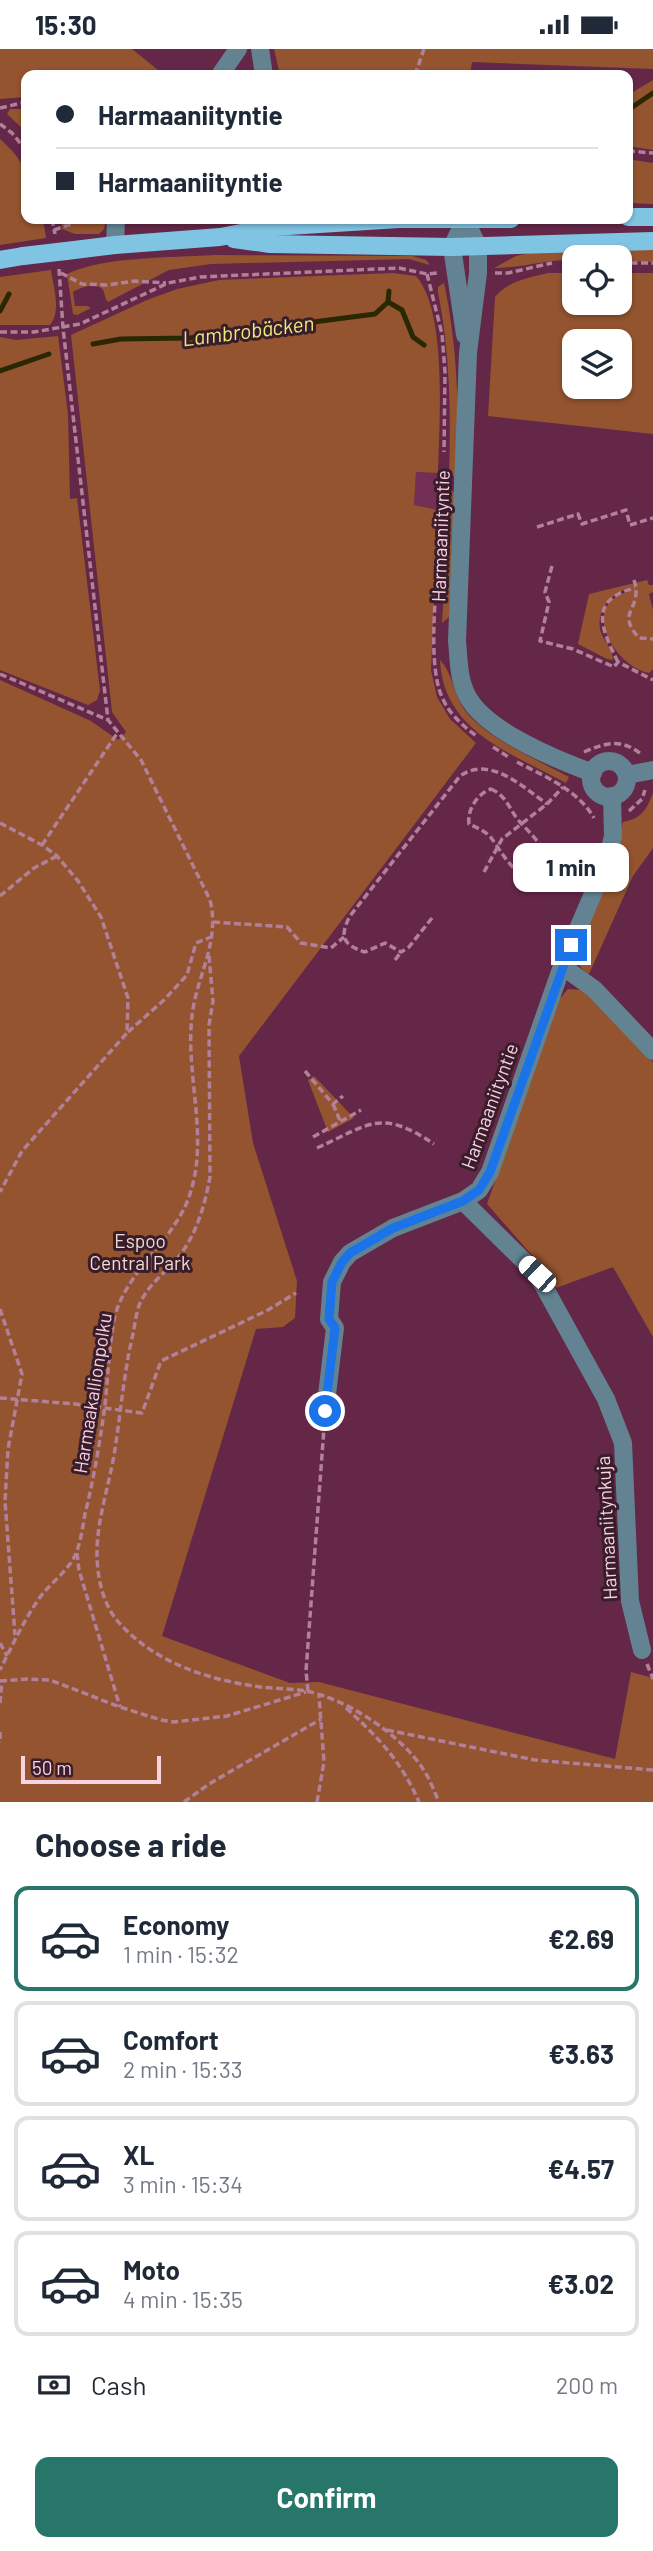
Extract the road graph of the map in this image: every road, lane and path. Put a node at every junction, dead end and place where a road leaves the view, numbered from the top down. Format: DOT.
graph roads {
  1 [pos="238,49"];
  2 [pos="260,49"];
  3 [pos="424,49"];
  4 [pos="223,70"];
  5 [pos="263,70"];
  6 [pos="417,70"];
  7 [pos="21,103"];
  8 [pos="0,108"];
  9 [pos="0,124"];
  10 [pos="21,144"];
  11 [pos="633,151"];
  12 [pos="653,153"];
  13 [pos="633,217"];
  14 [pos="653,217"];
  15 [pos="53,224"];
  16 [pos="71,224"];
  17 [pos="116,224"];
  18 [pos="320,224"];
  19 [pos="463,224"];
  20 [pos="467,224"];
  21 [pos="54,230"];
  22 [pos="220,237"];
  23 [pos="653,241"];
  24 [pos="115,245"];
  25 [pos="478,246"];
  26 [pos="452,247"];
  27 [pos="60,251"];
  28 [pos="0,260"];
  29 [pos="559,262"];
  30 [pos="632,263"];
  31 [pos="653,263"];
  32 [pos="60,273"];
  33 [pos="454,273"];
  34 [pos="478,273"];
  35 [pos="427,274"];
  36 [pos="168,283"];
  37 [pos="63,328"];
  38 [pos="0,332"];
  39 [pos="468,353"];
  40 [pos="444,455"];
  41 [pos="442,511"];
  42 [pos="653,518"];
  43 [pos="537,527"];
  44 [pos="552,566"];
  45 [pos="634,580"];
  46 [pos="635,588"];
  47 [pos="653,639"];
  48 [pos="618,662"];
  49 [pos="0,674"];
  50 [pos="653,680"];
  51 [pos="108,720"];
  52 [pos="118,732"];
  53 [pos="482,740"];
  54 [pos="490,746"];
  55 [pos="577,752"];
  56 [pos="651,770"];
  57 [pos="593,773"];
  58 [pos="627,775"];
  59 [pos="563,787"];
  60 [pos="612,796"];
  61 [pos="547,804"];
  62 [pos="0,823"];
  63 [pos="521,823"];
  64 [pos="595,824"];
  65 [pos="42,845"];
  66 [pos="496,848"];
  67 [pos="57,856"];
  68 [pos="484,872"];
  69 [pos="0,896"];
  70 [pos="432,918"];
  71 [pos="213,922"];
  72 [pos="211,937"];
  73 [pos="344,937"];
  74 [pos="209,950"];
  75 [pos="401,952"];
  76 [pos="396,960"];
  77 [pos="562,966"];
  78 [pos="127,1033"];
  79 [pos="653,1051"];
  80 [pos="305,1071"];
  81 [pos="343,1096"];
  82 [pos="333,1104"];
  83 [pos="361,1110"];
  84 [pos="341,1123"];
  85 [pos="313,1137"];
  86 [pos="434,1144"];
  87 [pos="317,1148"];
  88 [pos="0,1192"];
  89 [pos="463,1201"];
  90 [pos="296,1293"];
  91 [pos="0,1309"];
  92 [pos="0,1398"];
  93 [pos="16,1399"];
  94 [pos="105,1407"];
  95 [pos="120,1409"];
  96 [pos="325,1411"];
  97 [pos="77,1551"];
  98 [pos="15,1637"];
  99 [pos="0,1643"];
  100 [pos="7,1656"];
  101 [pos="641,1659"];
  102 [pos="0,1670"];
  103 [pos="650,1670"];
  104 [pos="1,1681"];
  105 [pos="308,1691"];
  106 [pos="319,1695"];
  107 [pos="0,1703"];
  108 [pos="342,1704"];
  109 [pos="120,1707"];
  110 [pos="321,1719"];
  111 [pos="385,1730"];
  112 [pos="0,1732"];
  113 [pos="0,1743"];
  114 [pos="653,1770"];
  115 [pos="184,1802"];
  116 [pos="317,1802"];
  117 [pos="419,1802"];
  118 [pos="439,1802"];
  1 -- 4 [label="street"];
  2 -- 5 [label="street"];
  3 -- 6 [label="path"];
  7 -- 8 [label="path"];
  9 -- 10 [label="path"];
  11 -- 12 [label="path"];
  13 -- 14 [label="main road"];
  15 -- 21 [label="path"];
  16 -- 21 [label="path"];
  17 -- 24 [label="street"];
  18 -- 22 [label="main road"];
  19 -- 26 [label="street"];
  20 -- 25 [label="street, Harmaaniityntie"];
  21 -- 27 [label="path"];
  22 -- 24 [label="main road"];
  22 -- 26 [label="main road"];
  23 -- 25 [label="main road"];
  24 -- 27 [label="main road"];
  25 -- 26 [label="main road"];
  25 -- 34 [label="street, Harmaaniityntie"];
  26 -- 33 [label="street, Harmaaniityntie"];
  27 -- 28 [label="main road, bridge"];
  27 -- 32 [label="path"];
  29 -- 34 [label="path"];
  30 -- 31 [label="path"];
  32 -- 36 [label="path"];
  32 -- 37 [label="path"];
  33 -- 35 [label="path"];
  33 -- 39 [label="street, Harmaaniityntie"];
  34 -- 39 [label="street, Harmaaniityntie"];
  35 -- 36 [label="path"];
  35 -- 40 [label="path"];
  36 -- 37 [label="path"];
  37 -- 38 [label="path"];
  37 -- 51 [label="path"];
  39 -- 57 [label="street, Harmaaniityntie"];
  41 -- 53 [label="path"];
  42 -- 43 [label="path"];
  44 -- 48 [label="path"];
  45 -- 46 [label="path"];
  46 -- 47 [label="path"];
  46 -- 48 [label="path"];
  48 -- 50 [label="path"];
  49 -- 51 [label="path, Harmaakallionpolku"];
  51 -- 52 [label="path, Harmaakallionpolku"];
  52 -- 65 [label="path"];
  52 -- 71 [label="path, Harmaakallionpolku"];
  54 -- 59 [label="path"];
  55 -- 56 [label="path"];
  56 -- 58 [label="street"];
  57 -- 58 [label="street"];
  57 -- 60 [label="street"];
  58 -- 60 [label="street"];
  59 -- 61 [label="path"];
  59 -- 64 [label="path"];
  60 -- 77 [label="street, Harmaaniityntie"];
  61 -- 63 [label="path"];
  61 -- 73 [label="path"];
  62 -- 65 [label="path"];
  63 -- 66 [label="path"];
  63 -- 66 [label="path"];
  63 -- 66 [label="path"];
  65 -- 67 [label="path"];
  66 -- 68 [label="path"];
  67 -- 69 [label="path"];
  67 -- 78 [label="path"];
  70 -- 75 [label="path"];
  71 -- 72 [label="path, Harmaakallionpolku"];
  71 -- 73 [label="path"];
  72 -- 74 [label="path, Harmaakallionpolku"];
  72 -- 78 [label="path"];
  73 -- 75 [label="path"];
  74 -- 94 [label="path, Harmaakallionpolku"];
  74 -- 95 [label="path"];
  75 -- 76 [label="path"];
  77 -- 79 [label="street"];
  77 -- 89 [label="street, Harmaaniityntie"];
  78 -- 88 [label="path"];
  80 -- 82 [label="path"];
  81 -- 82 [label="path"];
  82 -- 84 [label="path"];
  83 -- 84 [label="path"];
  84 -- 85 [label="path"];
  86 -- 87 [label="path"];
  89 -- 96 [label="street, Harmaaniityntie"];
  89 -- 101 [label="street, Harmaaniitynkuja"];
  90 -- 95 [label="path"];
  91 -- 93 [label="path"];
  92 -- 93 [label="path"];
  93 -- 94 [label="path"];
  93 -- 98 [label="path"];
  94 -- 95 [label="path"];
  94 -- 97 [label="path, Harmaakallionpolku"];
  95 -- 105 [label="path"];
  96 -- 105 [label="path"];
  97 -- 98 [label="path, Harmaakallionpolku"];
  97 -- 109 [label="path"];
  98 -- 100 [label="path, Harmaakallionpolku"];
  99 -- 100 [label="path"];
  100 -- 102 [label="path, Harmaakallionpolku"];
  101 -- 103 [label="path"];
  104 -- 107 [label="path"];
  104 -- 109 [label="path"];
  105 -- 106 [label="path"];
  105 -- 109 [label="path"];
  106 -- 108 [label="path"];
  106 -- 110 [label="path"];
  108 -- 111 [label="path"];
  108 -- 117 [label="path"];
  110 -- 115 [label="path"];
  110 -- 116 [label="path"];
  111 -- 114 [label="path"];
  111 -- 118 [label="path"];
  112 -- 113 [label="path"];
}
